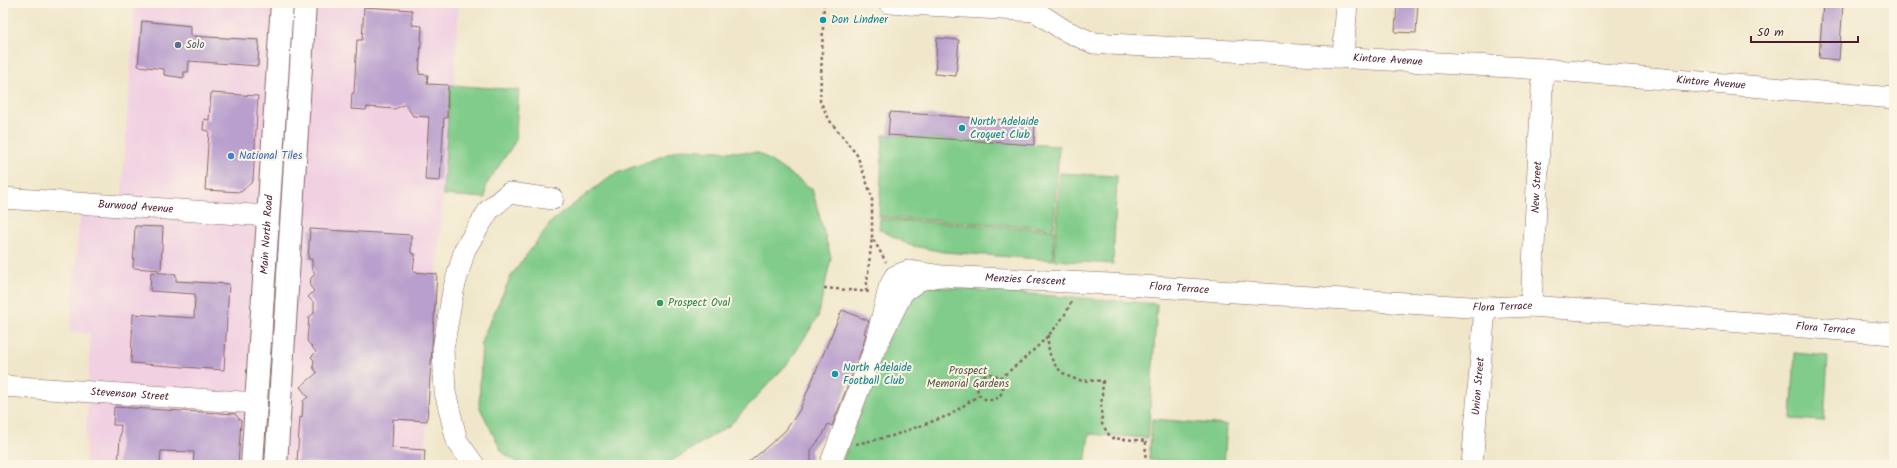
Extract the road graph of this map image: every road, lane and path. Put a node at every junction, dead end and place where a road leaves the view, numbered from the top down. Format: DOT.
graph roads {
  1 [pos="282,3"];
  2 [pos="305,3"];
  3 [pos="824,3"];
  4 [pos="889,3"];
  5 [pos="1347,3"];
  6 [pos="930,4"];
  7 [pos="1343,56"];
  8 [pos="1543,69"];
  9 [pos="1894,98"];
  10 [pos="3,198"];
  11 [pos="553,199"];
  12 [pos="268,216"];
  13 [pos="291,218"];
  14 [pos="872,237"];
  15 [pos="941,276"];
  16 [pos="1110,284"];
  17 [pos="891,285"];
  18 [pos="824,288"];
  19 [pos="866,291"];
  20 [pos="1072,300"];
  21 [pos="1531,306"];
  22 [pos="1485,308"];
  23 [pos="1894,334"];
  24 [pos="1048,335"];
  25 [pos="874,350"];
  26 [pos="1000,378"];
  27 [pos="3,386"];
  28 [pos="979,395"];
  29 [pos="256,403"];
  30 [pos="853,445"];
  31 [pos="252,465"];
  32 [pos="276,465"];
  33 [pos="474,465"];
  34 [pos="830,465"];
  35 [pos="1144,465"];
  36 [pos="1472,465"];
  1 -- 12 [label="highway, Main North Road"];
  2 -- 13 [label="highway, Main North Road"];
  3 -- 14 [label="path"];
  4 -- 6 [label="street, Kintore Avenue"];
  5 -- 7 [label="street"];
  6 -- 7 [label="street, Kintore Avenue"];
  7 -- 8 [label="street, Kintore Avenue"];
  8 -- 9 [label="street, Kintore Avenue"];
  8 -- 21 [label="street, New Street"];
  10 -- 12 [label="street, Burwood Avenue"];
  11 -- 33 [label="street"];
  12 -- 13 [label="highway"];
  12 -- 29 [label="highway, Main North Road"];
  13 -- 32 [label="highway, Main North Road"];
  14 -- 17 [label="path"];
  14 -- 19 [label="path"];
  15 -- 16 [label="street, Menzies Crescent"];
  15 -- 17 [label="street, Menzies Crescent"];
  15 -- 25 [label="street, Menzies Crescent"];
  16 -- 22 [label="street, Flora Terrace"];
  17 -- 19 [label="path"];
  17 -- 25 [label="street, Menzies Crescent"];
  18 -- 19 [label="path"];
  20 -- 24 [label="path"];
  21 -- 22 [label="street, Flora Terrace"];
  21 -- 23 [label="street, Flora Terrace"];
  22 -- 36 [label="street, Union Street"];
  24 -- 26 [label="path"];
  24 -- 35 [label="path"];
  25 -- 34 [label="street, Menzies Crescent"];
  26 -- 28 [label="path"];
  26 -- 28 [label="path"];
  27 -- 29 [label="street, Stevenson Street"];
  28 -- 30 [label="path"];
  29 -- 31 [label="highway, Main North Road"];
}
